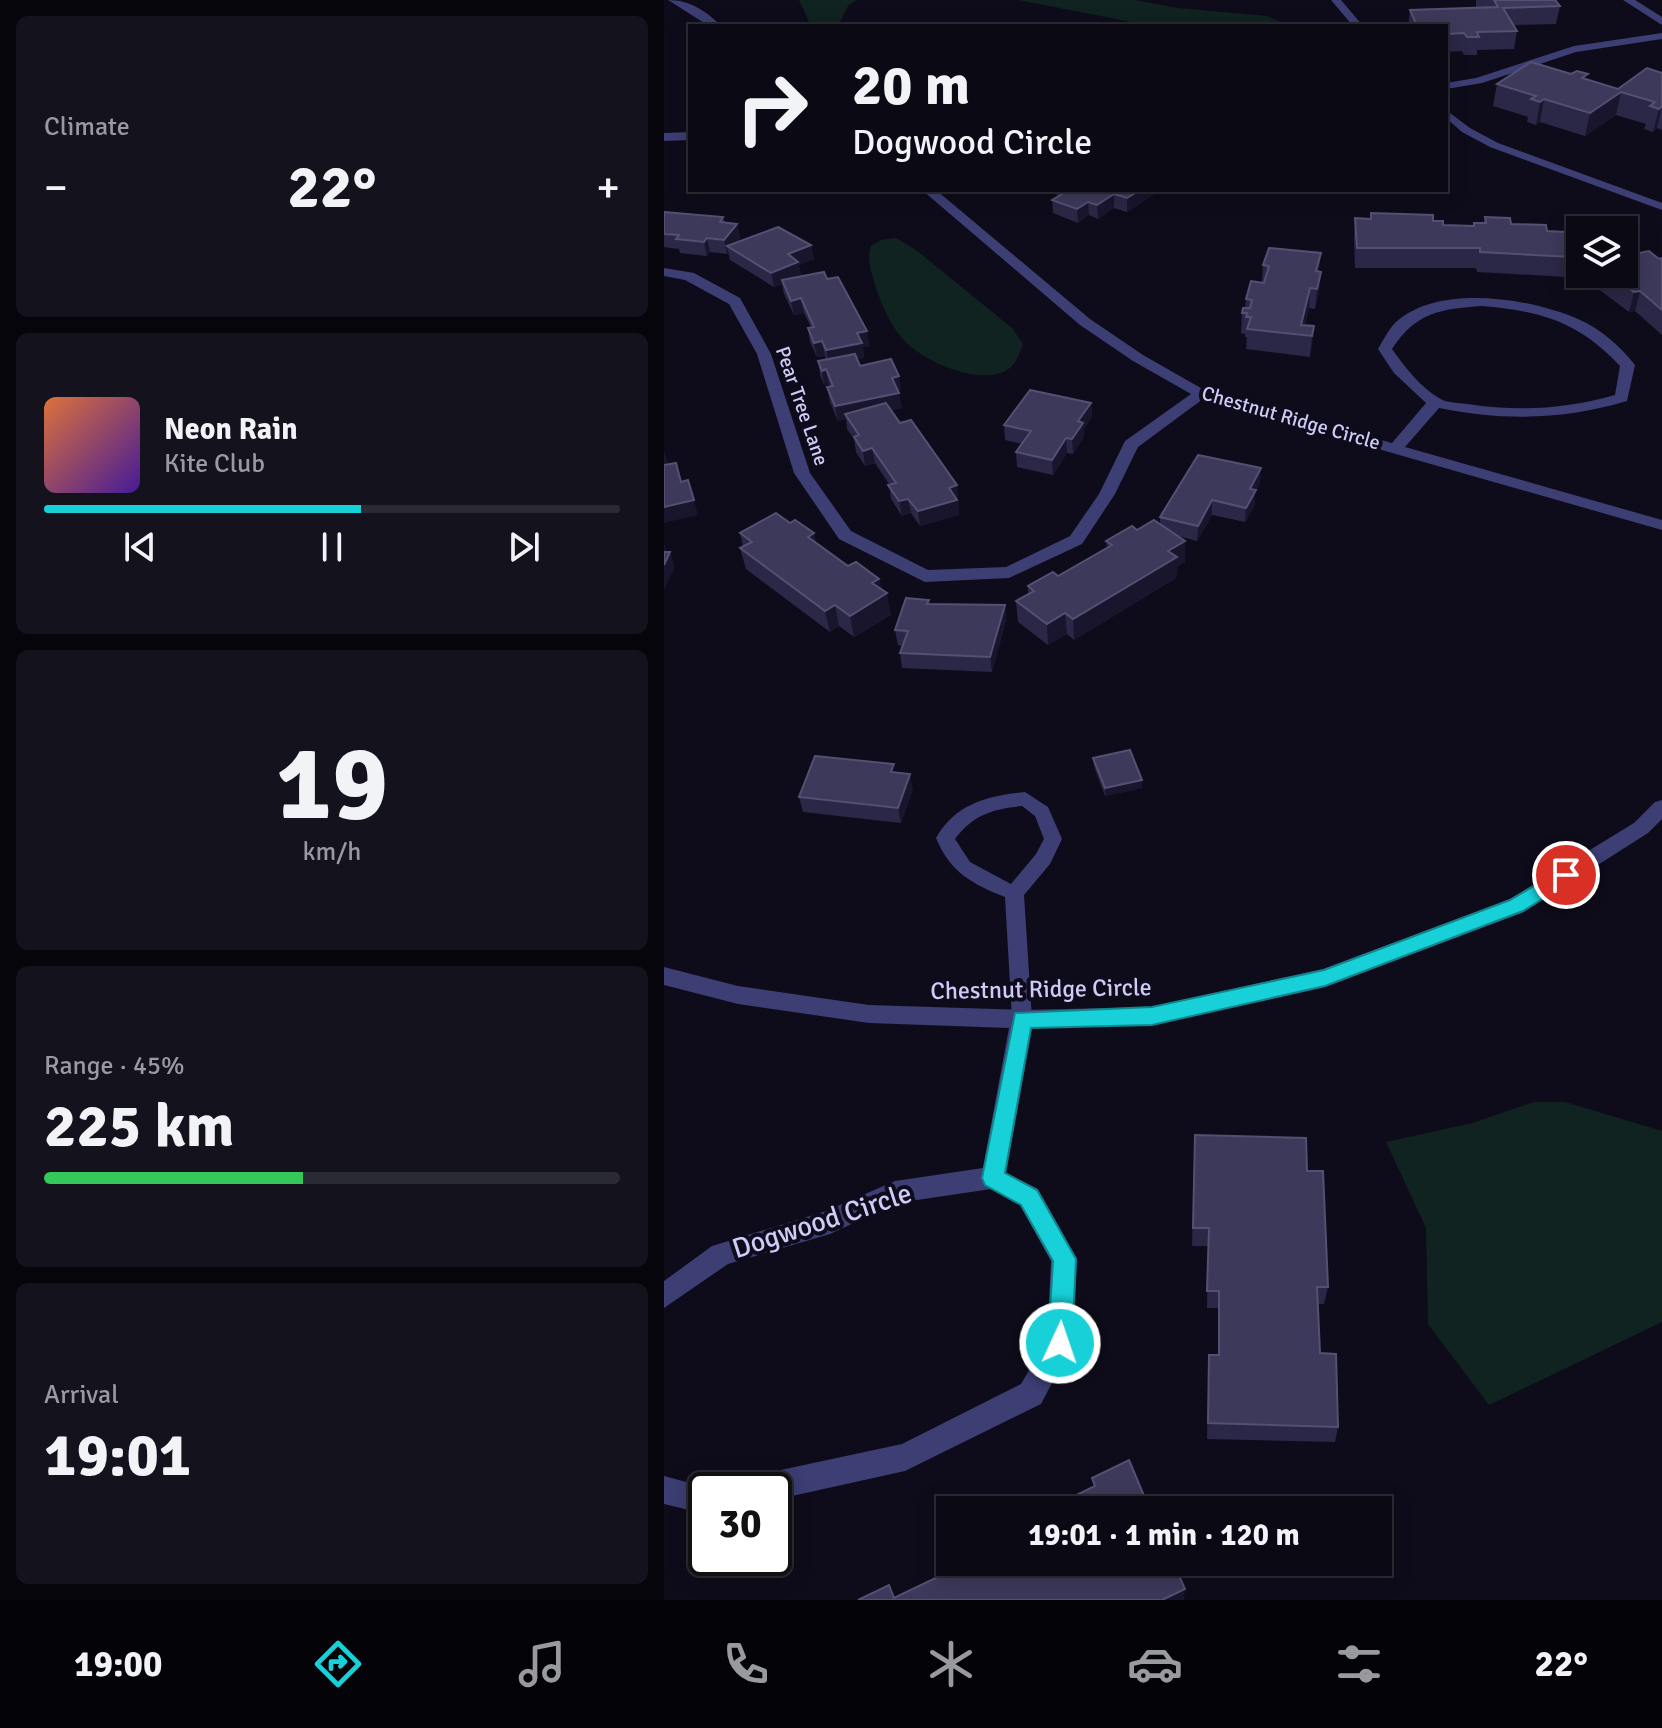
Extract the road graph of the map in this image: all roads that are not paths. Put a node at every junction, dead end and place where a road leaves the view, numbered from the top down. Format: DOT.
graph roads {
  1 [pos="673,0"];
  2 [pos="1336,0"];
  3 [pos="1628,0"];
  4 [pos="1662,22"];
  5 [pos="714,24"];
  6 [pos="1356,24"];
  7 [pos="1662,36"];
  8 [pos="1448,86"];
  9 [pos="1448,115"];
  10 [pos="688,136"];
  11 [pos="664,137"];
  12 [pos="931,192"];
  13 [pos="1662,207"];
  14 [pos="664,272"];
  15 [pos="1201,394"];
  16 [pos="1435,403"];
  17 [pos="1395,449"];
  18 [pos="1662,525"];
  19 [pos="1662,807"];
  20 [pos="1014,893"];
  21 [pos="664,976"];
  22 [pos="1022,1019"];
  23 [pos="993,1178"];
  24 [pos="664,1296"];
  25 [pos="792,1482"];
  26 [pos="664,1490"];
  27 [pos="688,1496"];
  1 -- 5 [label="street"];
  2 -- 6 [label="lane"];
  3 -- 4 [label="street"];
  7 -- 8 [label="lane"];
  9 -- 13 [label="lane"];
  10 -- 11 [label="street"];
  12 -- 15 [label="street, Chestnut Ridge Circle"];
  14 -- 15 [label="street, Pear Tree Lane"];
  15 -- 17 [label="street, Chestnut Ridge Circle"];
  16 -- 16 [label="street"];
  16 -- 17 [label="street"];
  17 -- 18 [label="street, Chestnut Ridge Circle"];
  19 -- 22 [label="street, Chestnut Ridge Circle"];
  20 -- 20 [label="lane"];
  20 -- 22 [label="lane"];
  21 -- 22 [label="street, Chestnut Ridge Circle"];
  22 -- 23 [label="street"];
  23 -- 24 [label="street, Dogwood Circle"];
  23 -- 25 [label="street"];
  26 -- 27 [label="street"];
}
